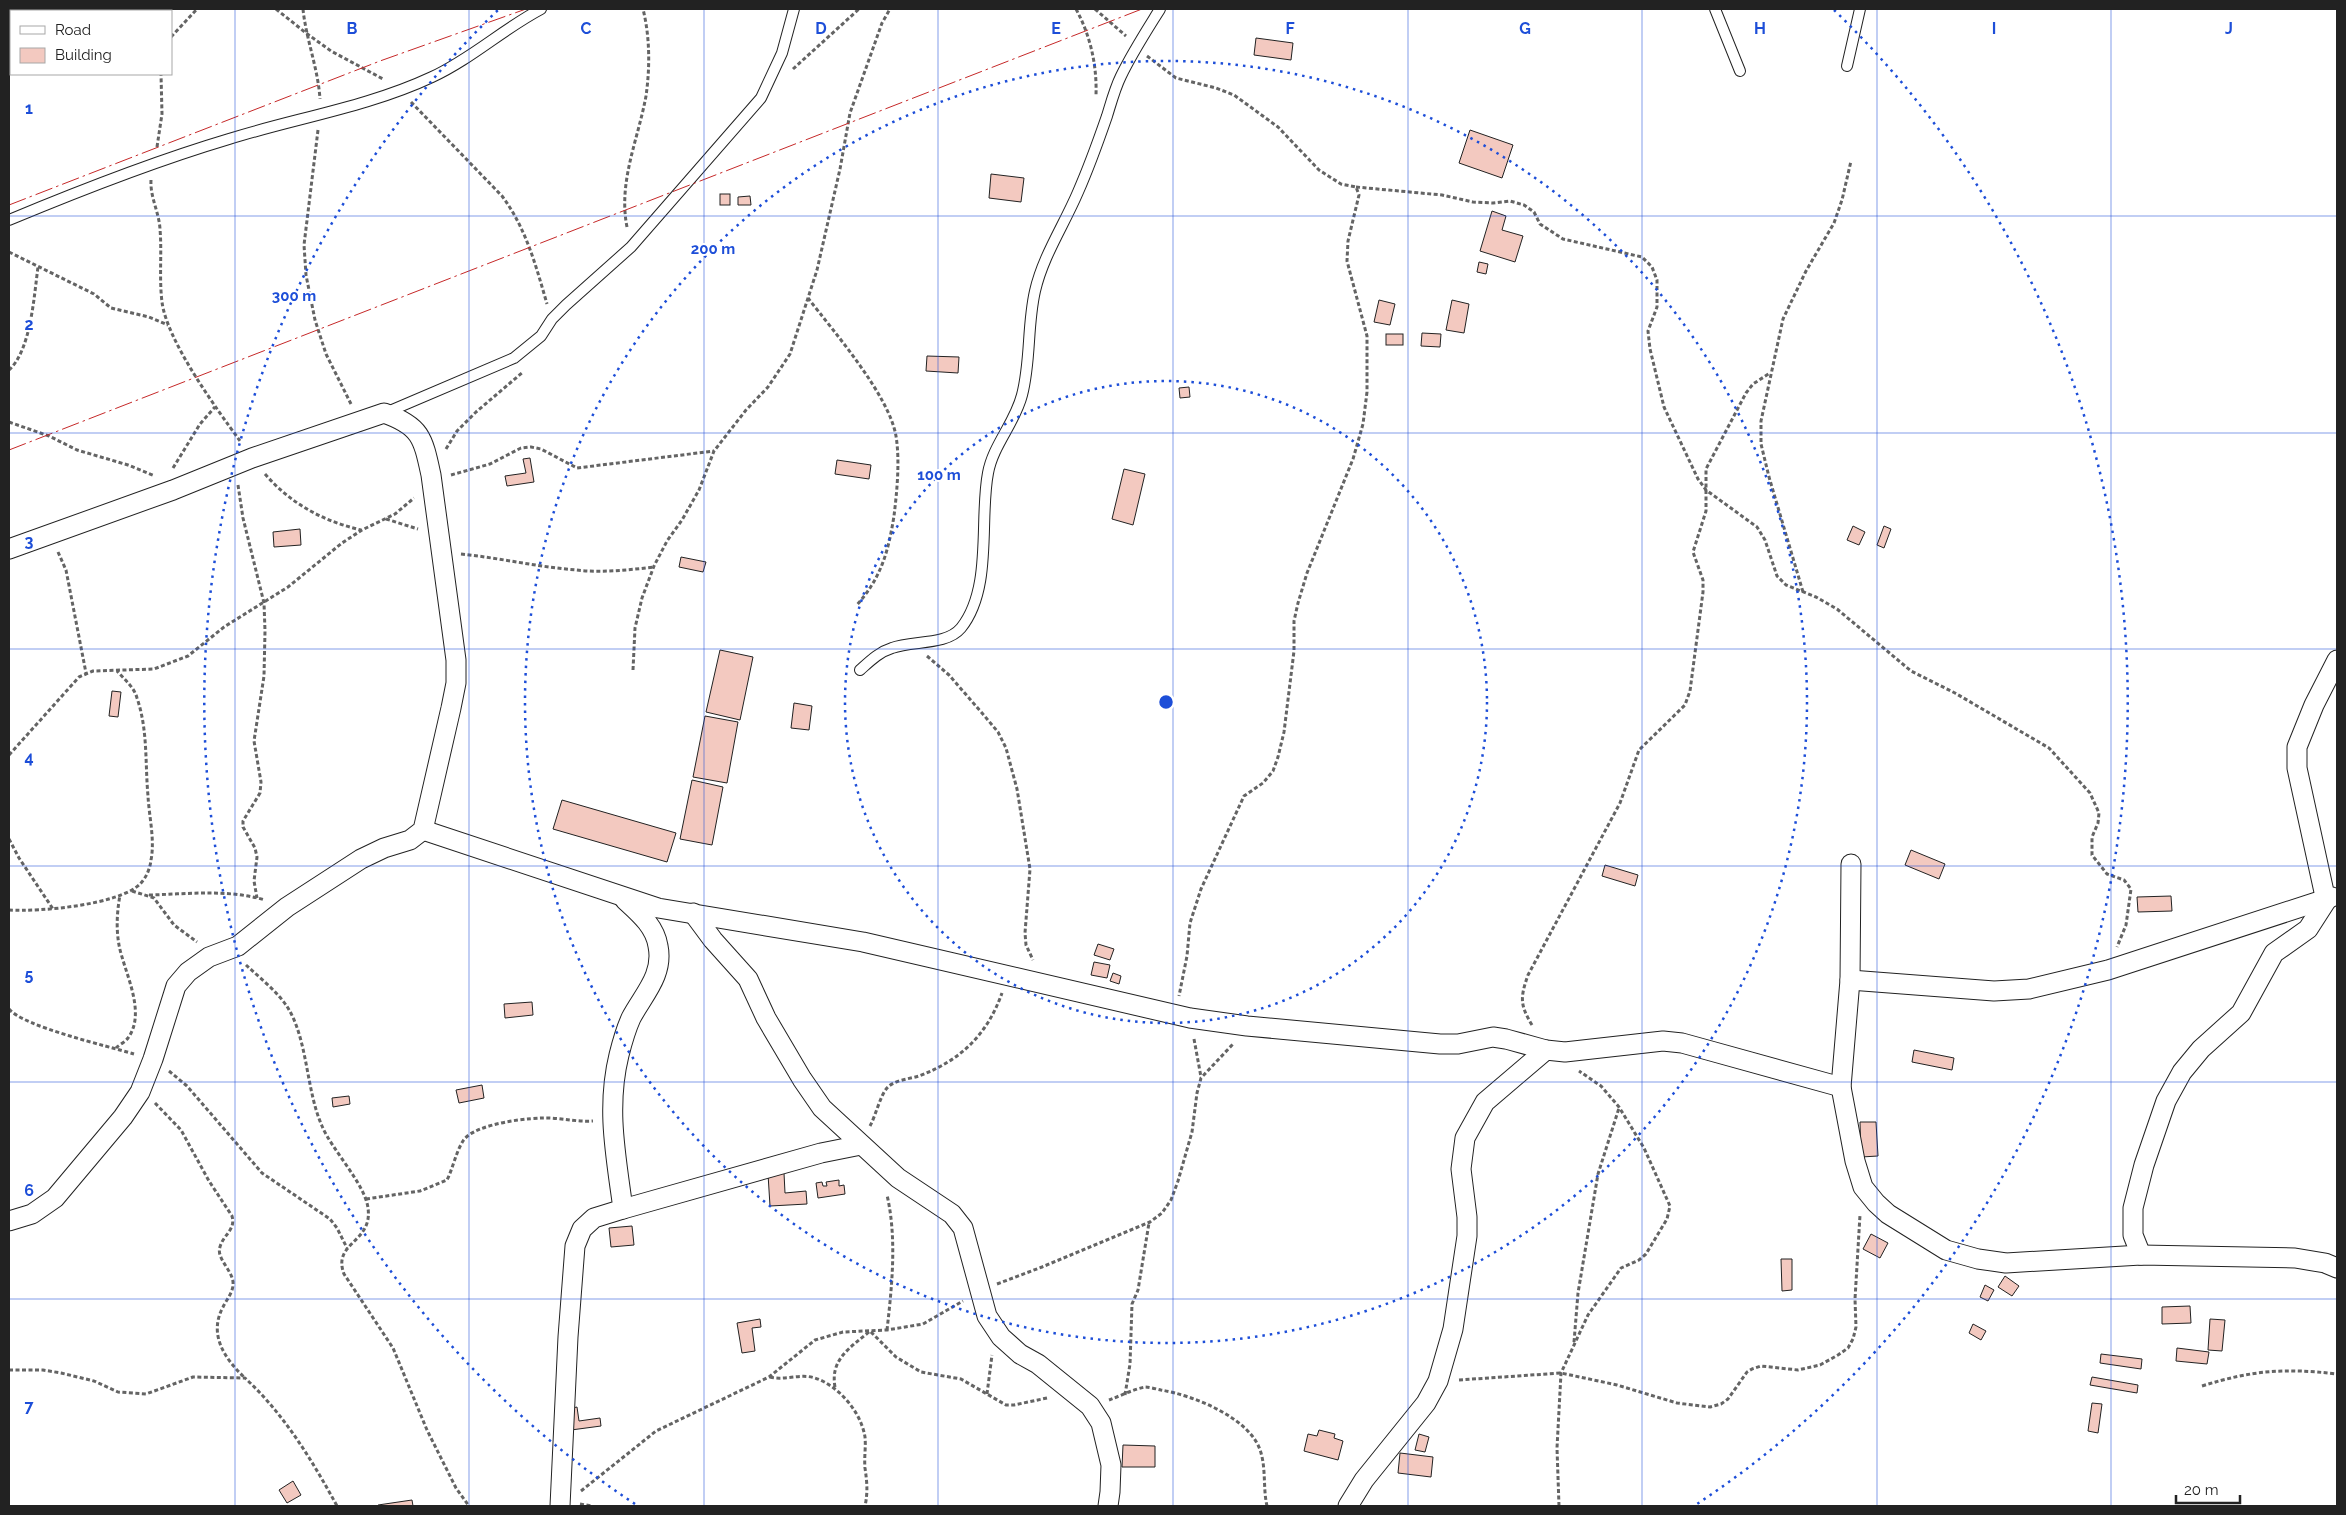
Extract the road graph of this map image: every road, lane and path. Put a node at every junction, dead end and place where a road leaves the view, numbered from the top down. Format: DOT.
graph roads {
  1 [pos="197,9"];
  2 [pos="276,9"];
  3 [pos="302,9"];
  4 [pos="541,9"];
  5 [pos="643,9"];
  6 [pos="794,9"];
  7 [pos="859,9"];
  8 [pos="890,9"];
  9 [pos="1076,9"];
  10 [pos="1094,9"];
  11 [pos="1160,9"];
  12 [pos="1715,9"];
  13 [pos="1860,9"];
  14 [pos="306,34"];
  15 [pos="172,36"];
  16 [pos="1137,47"];
  17 [pos="1848,66"];
  18 [pos="1740,71"];
  19 [pos="789,72"];
  20 [pos="161,75"];
  21 [pos="399,89"];
  22 [pos="1096,98"];
  23 [pos="320,113"];
  24 [pos="1851,161"];
  25 [pos="152,166"];
  26 [pos="1356,187"];
  27 [pos="9,220"];
  28 [pos="631,247"];
  29 [pos="9,252"];
  30 [pos="38,267"];
  31 [pos="808,298"];
  32 [pos="552,319"];
  33 [pos="169,326"];
  34 [pos="9,370"];
  35 [pos="525,370"];
  36 [pos="1770,373"];
  37 [pos="215,407"];
  38 [pos="384,413"];
  39 [pos="358,421"];
  40 [pos="9,422"];
  41 [pos="714,451"];
  42 [pos="246,460"];
  43 [pos="432,477"];
  44 [pos="170,486"];
  45 [pos="1706,490"];
  46 [pos="386,519"];
  47 [pos="362,530"];
  48 [pos="49,535"];
  49 [pos="9,548"];
  50 [pos="440,548"];
  51 [pos="654,566"];
  52 [pos="1804,592"];
  53 [pos="264,603"];
  54 [pos="856,606"];
  55 [pos="916,643"];
  56 [pos="2337,660"];
  57 [pos="633,670"];
  58 [pos="860,670"];
  59 [pos="117,671"];
  60 [pos="86,673"];
  61 [pos="9,755"];
  62 [pos="423,830"];
  63 [pos="9,839"];
  64 [pos="1851,864"];
  65 [pos="132,891"];
  66 [pos="120,895"];
  67 [pos="148,895"];
  68 [pos="257,898"];
  69 [pos="623,898"];
  70 [pos="2332,898"];
  71 [pos="287,907"];
  72 [pos="54,909"];
  73 [pos="9,910"];
  74 [pos="692,913"];
  75 [pos="222,952"];
  76 [pos="1036,963"];
  77 [pos="2108,970"];
  78 [pos="1008,976"];
  79 [pos="1850,980"];
  80 [pos="9,1010"];
  81 [pos="1182,1016"];
  82 [pos="1248,1026"];
  83 [pos="115,1048"];
  84 [pos="1546,1050"];
  85 [pos="153,1060"];
  86 [pos="1578,1070"];
  87 [pos="1202,1078"];
  88 [pos="1841,1086"];
  89 [pos="140,1092"];
  90 [pos="1619,1107"];
  91 [pos="611,1121"];
  92 [pos="861,1144"];
  93 [pos="878,1160"];
  94 [pos="1863,1187"];
  95 [pos="366,1199"];
  96 [pos="622,1209"];
  97 [pos="9,1221"];
  98 [pos="1150,1222"];
  99 [pos="347,1248"];
  100 [pos="2141,1256"];
  101 [pos="2337,1268"];
  102 [pos="979,1290"];
  103 [pos="887,1330"];
  104 [pos="870,1332"];
  105 [pos="1574,1345"];
  106 [pos="9,1370"];
  107 [pos="1562,1373"];
  108 [pos="2337,1374"];
  109 [pos="769,1377"];
  110 [pos="245,1378"];
  111 [pos="1438,1381"];
  112 [pos="2202,1386"];
  113 [pos="835,1387"];
  114 [pos="1125,1395"];
  115 [pos="1086,1403"];
  116 [pos="576,1495"];
  117 [pos="337,1506"];
  118 [pos="469,1506"];
  119 [pos="560,1506"];
  120 [pos="865,1506"];
  121 [pos="1108,1506"];
  122 [pos="1267,1506"];
  123 [pos="1348,1506"];
  124 [pos="1559,1506"];
  1 -- 15 [label="path"];
  2 -- 14 [label="path"];
  3 -- 14 [label="path"];
  4 -- 21 [label="lane"];
  5 -- 28 [label="path"];
  6 -- 28 [label="lane"];
  7 -- 19 [label="path"];
  8 -- 31 [label="path"];
  9 -- 22 [label="path"];
  10 -- 16 [label="path"];
  11 -- 16 [label="lane"];
  12 -- 18 [label="lane"];
  13 -- 17 [label="lane"];
  14 -- 21 [label="path"];
  14 -- 23 [label="path"];
  16 -- 26 [label="path"];
  16 -- 55 [label="lane"];
  20 -- 25 [label="path"];
  21 -- 23 [label="lane"];
  21 -- 32 [label="path"];
  23 -- 25 [label="lane"];
  23 -- 39 [label="path"];
  24 -- 36 [label="path"];
  25 -- 27 [label="lane"];
  25 -- 33 [label="path"];
  26 -- 45 [label="path"];
  26 -- 81 [label="path"];
  28 -- 32 [label="lane"];
  29 -- 30 [label="path"];
  30 -- 33 [label="path"];
  30 -- 34 [label="path"];
  31 -- 41 [label="path"];
  31 -- 54 [label="path"];
  32 -- 38 [label="lane"];
  33 -- 37 [label="path"];
  35 -- 43 [label="path"];
  36 -- 45 [label="path"];
  36 -- 52 [label="path"];
  37 -- 42 [label="path"];
  37 -- 44 [label="path"];
  38 -- 39 [label="street"];
  38 -- 43 [label="street"];
  39 -- 42 [label="street"];
  40 -- 44 [label="path"];
  41 -- 43 [label="path"];
  41 -- 51 [label="path"];
  42 -- 44 [label="street"];
  42 -- 47 [label="path"];
  42 -- 53 [label="path"];
  43 -- 46 [label="path"];
  43 -- 50 [label="street"];
  44 -- 48 [label="street"];
  45 -- 52 [label="path"];
  45 -- 84 [label="path"];
  46 -- 47 [label="path"];
  46 -- 50 [label="path"];
  47 -- 53 [label="path"];
  48 -- 49 [label="street"];
  48 -- 60 [label="path"];
  50 -- 51 [label="path"];
  50 -- 62 [label="street"];
  51 -- 57 [label="path"];
  52 -- 77 [label="path"];
  53 -- 59 [label="path"];
  53 -- 68 [label="path"];
  55 -- 58 [label="lane"];
  55 -- 76 [label="path"];
  56 -- 70 [label="street"];
  59 -- 60 [label="path"];
  59 -- 65 [label="path"];
  60 -- 61 [label="path"];
  62 -- 69 [label="street"];
  62 -- 71 [label="street"];
  63 -- 72 [label="path"];
  64 -- 79 [label="street"];
  65 -- 66 [label="path"];
  65 -- 67 [label="path"];
  66 -- 72 [label="path"];
  66 -- 83 [label="path"];
  67 -- 68 [label="path"];
  67 -- 75 [label="path"];
  68 -- 71 [label="path"];
  69 -- 74 [label="street"];
  69 -- 91 [label="street"];
  70 -- 77 [label="street"];
  70 -- 100 [label="street"];
  71 -- 75 [label="street"];
  72 -- 73 [label="path"];
  74 -- 78 [label="street"];
  74 -- 92 [label="street"];
  75 -- 85 [label="street"];
  75 -- 95 [label="path"];
  77 -- 79 [label="street"];
  78 -- 81 [label="street"];
  78 -- 92 [label="path"];
  79 -- 88 [label="street"];
  80 -- 83 [label="path"];
  81 -- 82 [label="street"];
  81 -- 87 [label="path"];
  82 -- 84 [label="street"];
  82 -- 87 [label="path"];
  83 -- 85 [label="path"];
  84 -- 88 [label="street"];
  84 -- 111 [label="street"];
  85 -- 89 [label="street"];
  85 -- 99 [label="path"];
  86 -- 90 [label="path"];
  87 -- 98 [label="path"];
  88 -- 94 [label="street"];
  89 -- 97 [label="street"];
  89 -- 110 [label="path"];
  90 -- 105 [label="path"];
  90 -- 105 [label="path"];
  91 -- 95 [label="path"];
  91 -- 96 [label="street"];
  92 -- 93 [label="street"];
  92 -- 96 [label="street"];
  93 -- 102 [label="street"];
  93 -- 103 [label="path"];
  94 -- 100 [label="street"];
  94 -- 107 [label="path"];
  95 -- 99 [label="path"];
  96 -- 119 [label="street"];
  98 -- 102 [label="path"];
  98 -- 114 [label="path"];
  99 -- 118 [label="path"];
  100 -- 101 [label="street"];
  102 -- 103 [label="path"];
  102 -- 115 [label="street"];
  103 -- 104 [label="path"];
  104 -- 109 [label="path"];
  104 -- 113 [label="path"];
  104 -- 115 [label="path"];
  105 -- 107 [label="path"];
  106 -- 110 [label="path"];
  107 -- 111 [label="path"];
  107 -- 124 [label="path"];
  108 -- 112 [label="path"];
  109 -- 113 [label="path"];
  109 -- 116 [label="path"];
  110 -- 117 [label="path"];
  111 -- 123 [label="street"];
  113 -- 120 [label="path"];
  114 -- 115 [label="path"];
  114 -- 122 [label="path"];
  115 -- 121 [label="street"];
}
